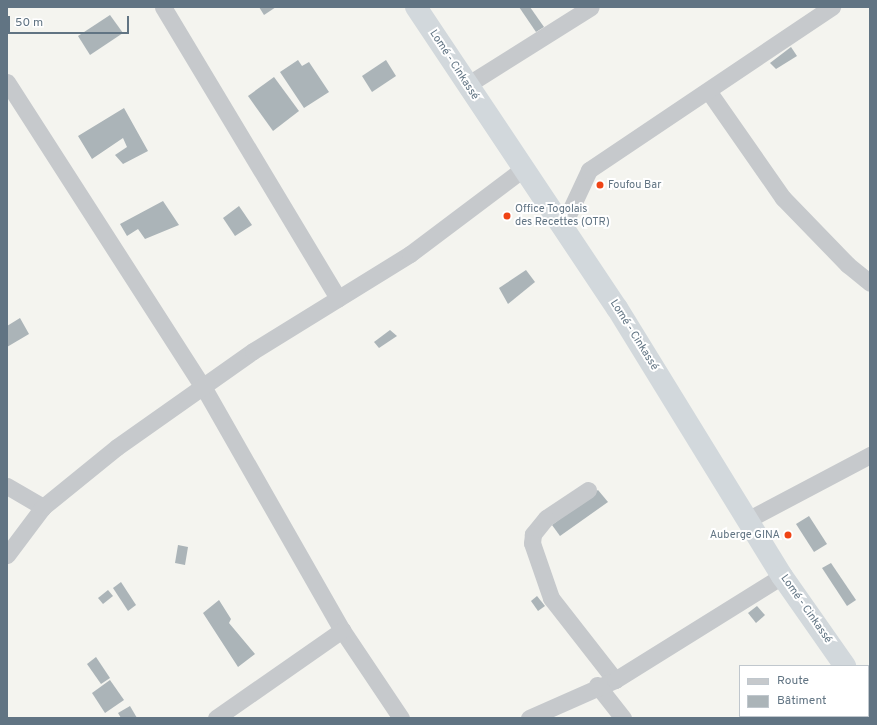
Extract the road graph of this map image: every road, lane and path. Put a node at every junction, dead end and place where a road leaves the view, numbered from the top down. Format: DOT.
graph roads {
  1 [pos="163,7"];
  2 [pos="416,7"];
  3 [pos="591,7"];
  4 [pos="832,7"];
  5 [pos="7,82"];
  6 [pos="467,85"];
  7 [pos="709,92"];
  8 [pos="523,169"];
  9 [pos="562,228"];
  10 [pos="870,283"];
  11 [pos="338,298"];
  12 [pos="203,386"];
  13 [pos="870,455"];
  14 [pos="7,486"];
  15 [pos="588,490"];
  16 [pos="43,507"];
  17 [pos="749,519"];
  18 [pos="7,555"];
  19 [pos="782,576"];
  20 [pos="342,630"];
  21 [pos="844,665"];
  22 [pos="615,680"];
  23 [pos="597,685"];
  24 [pos="216,718"];
  25 [pos="401,718"];
  26 [pos="529,718"];
  27 [pos="623,718"];
  1 -- 11 [label="street"];
  2 -- 6 [label="highway, Lomé - Cinkassé"];
  3 -- 6 [label="street"];
  4 -- 7 [label="street"];
  5 -- 12 [label="street"];
  6 -- 8 [label="highway, Lomé - Cinkassé"];
  7 -- 9 [label="street"];
  7 -- 10 [label="street"];
  8 -- 9 [label="highway, Lomé - Cinkassé"];
  8 -- 11 [label="street"];
  9 -- 17 [label="highway, Lomé - Cinkassé"];
  11 -- 12 [label="street"];
  12 -- 16 [label="street"];
  12 -- 20 [label="street"];
  13 -- 17 [label="street"];
  14 -- 16 [label="street"];
  15 -- 22 [label="street"];
  16 -- 18 [label="street"];
  17 -- 19 [label="highway, Lomé - Cinkassé"];
  19 -- 21 [label="highway, Lomé - Cinkassé"];
  19 -- 22 [label="street"];
  20 -- 24 [label="street"];
  20 -- 25 [label="street"];
  22 -- 23 [label="street"];
  23 -- 26 [label="street"];
  23 -- 27 [label="street"];
}
